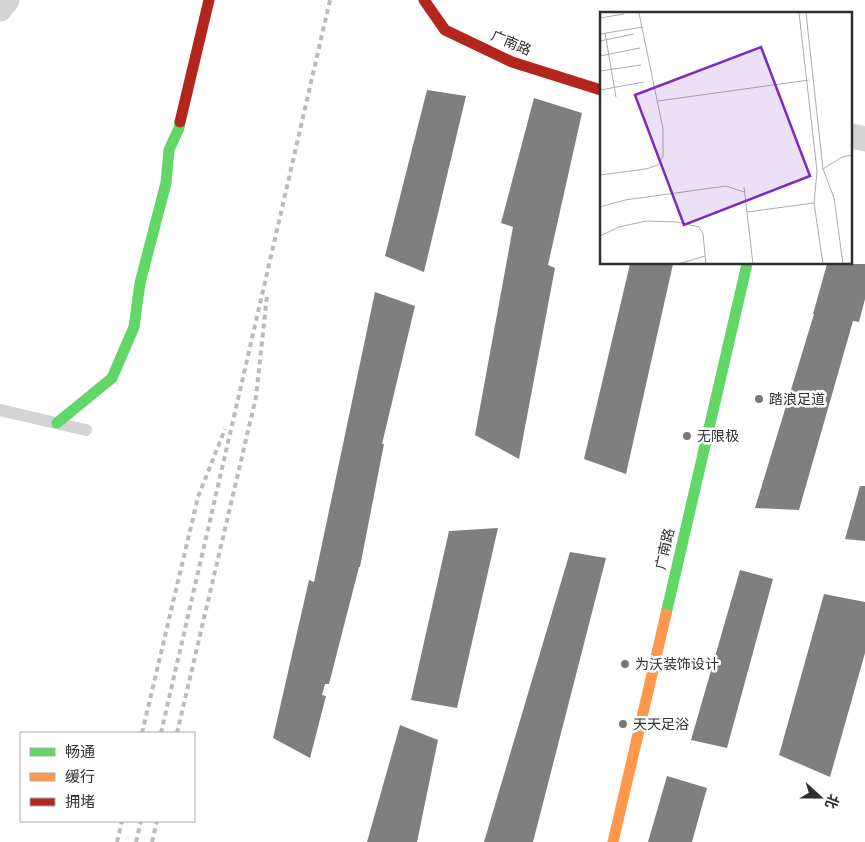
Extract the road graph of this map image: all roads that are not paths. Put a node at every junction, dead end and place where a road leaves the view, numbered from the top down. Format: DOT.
graph roads {
  1 [pos="7,0"];
  2 [pos="209,0"];
  3 [pos="424,0"];
  4 [pos="0,9"];
  5 [pos="600,90"];
  6 [pos="852,136"];
  7 [pos="865,139"];
  8 [pos="746,265"];
  9 [pos="0,410"];
  10 [pos="57,424"];
  11 [pos="86,430"];
  12 [pos="612,842"];
  1 -- 4 [label="street"];
  2 -- 10 [label="street"];
  3 -- 5 [label="street, 广南路"];
  6 -- 7 [label="street"];
  8 -- 12 [label="street, 广南路"];
  9 -- 10 [label="lane"];
  10 -- 11 [label="lane"];
}
